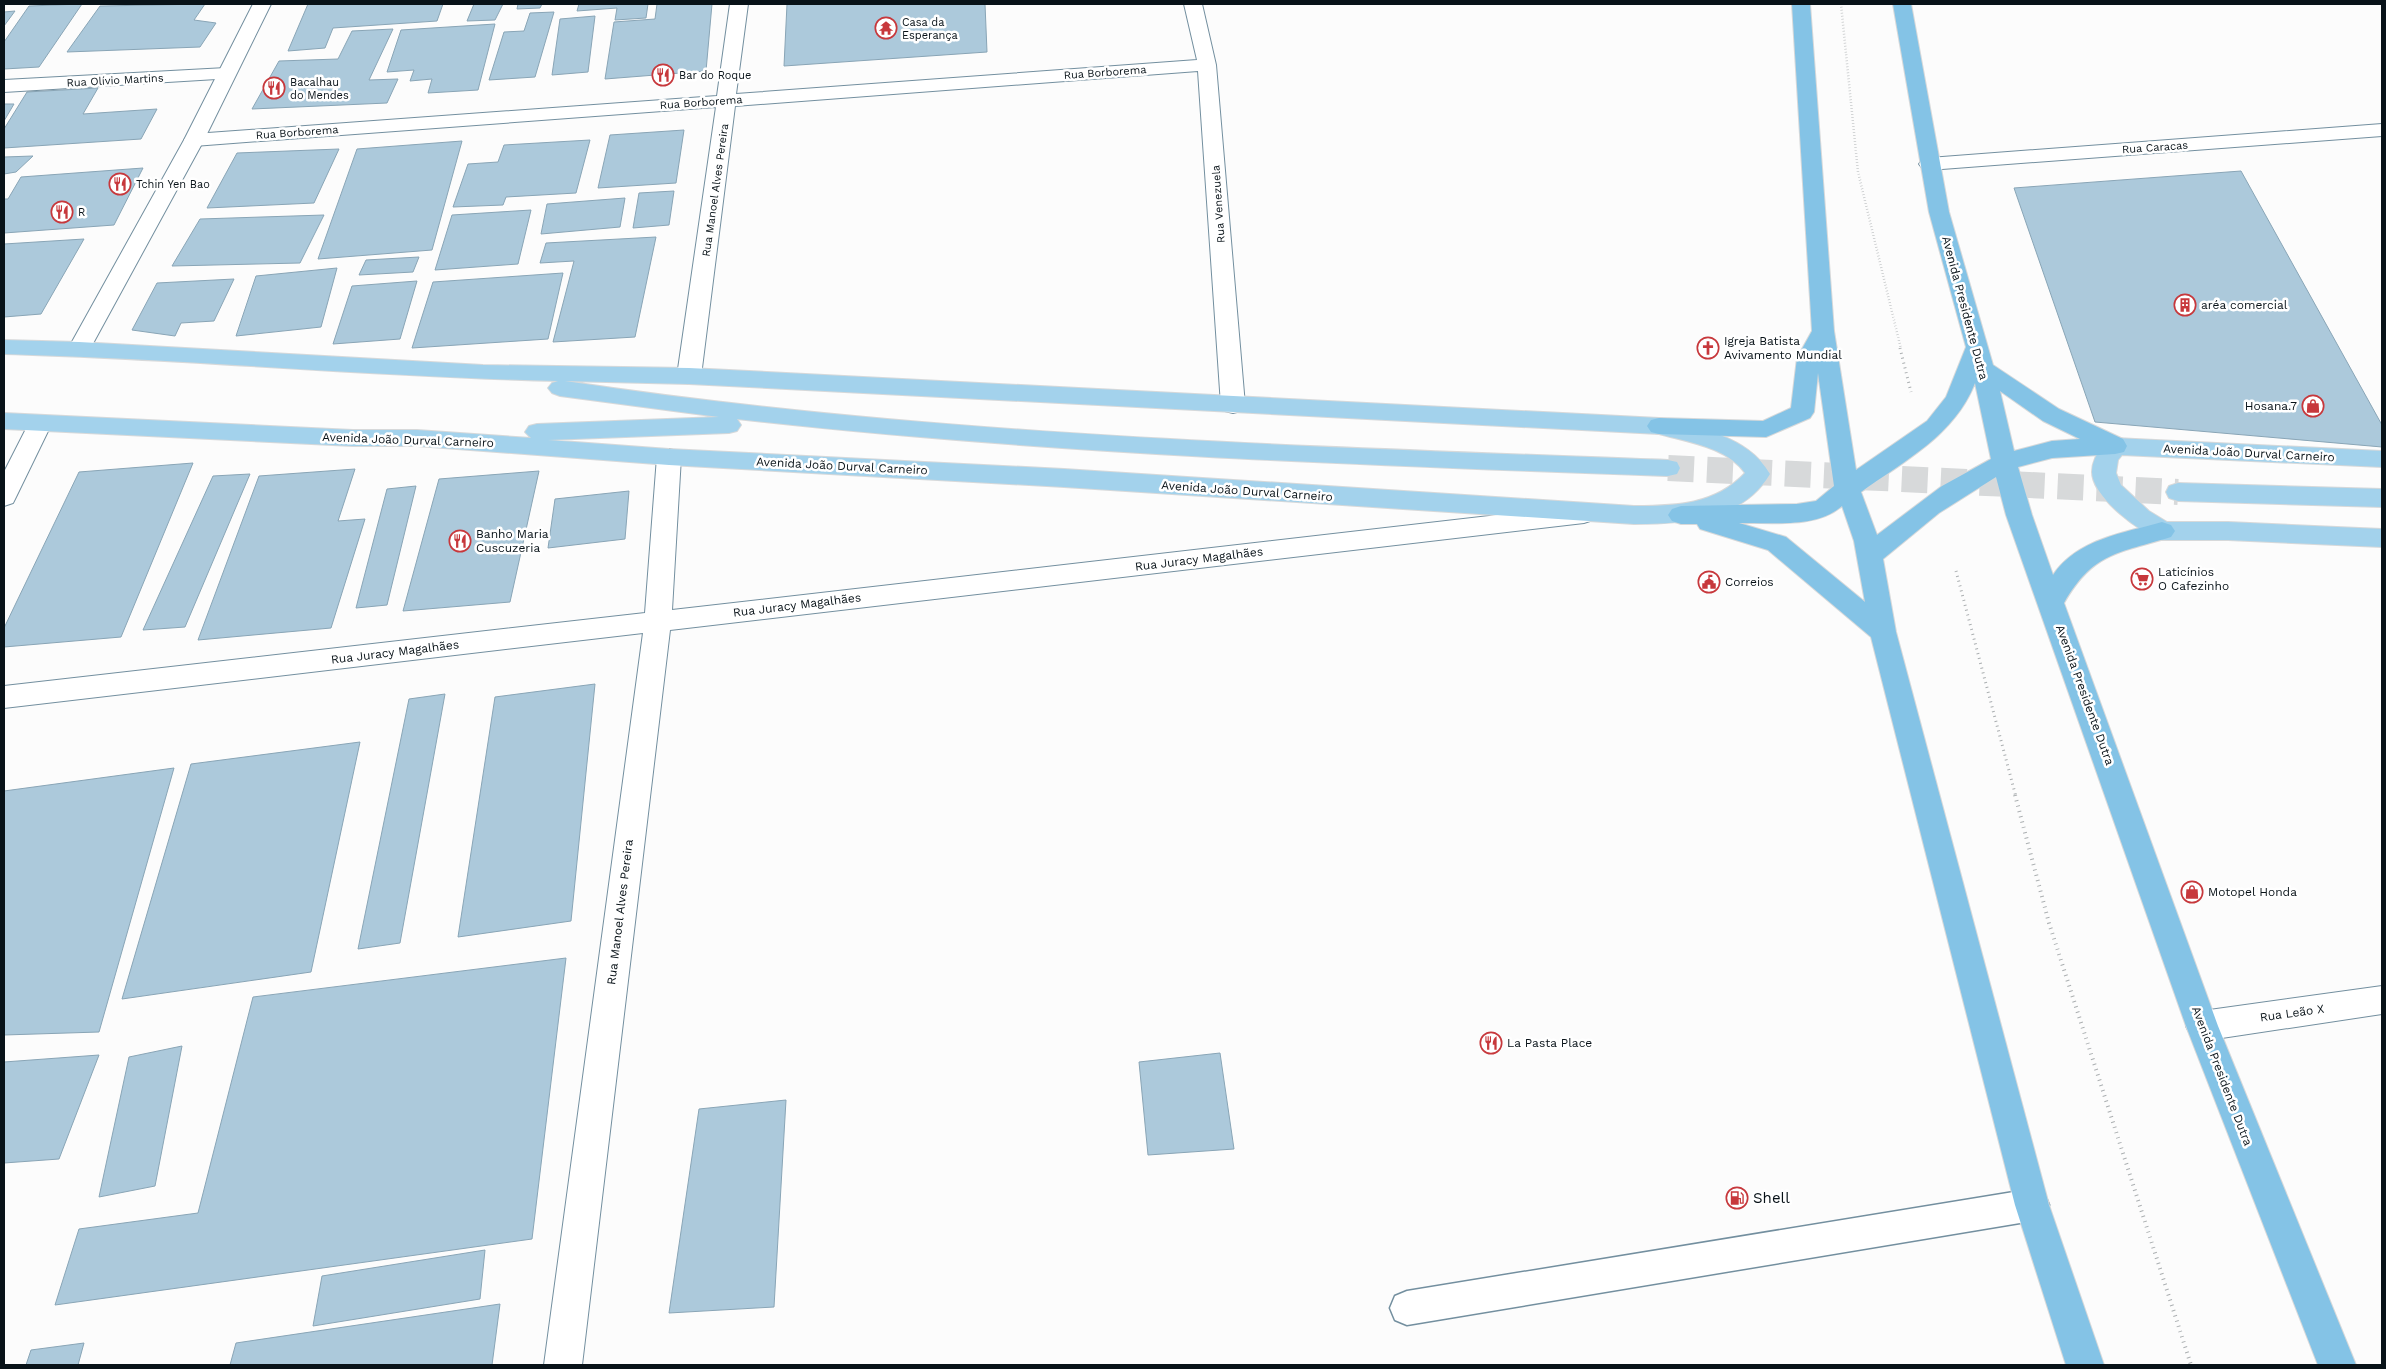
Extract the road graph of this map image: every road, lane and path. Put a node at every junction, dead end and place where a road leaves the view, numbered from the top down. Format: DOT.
graph roads {
  1 [pos="262,4"];
  2 [pos="739,4"];
  3 [pos="1194,4"];
  4 [pos="1801,4"];
  5 [pos="1841,4"];
  6 [pos="1902,4"];
  7 [pos="1207,65"];
  8 [pos="226,74"];
  9 [pos="4,86"];
  10 [pos="727,100"];
  11 [pos="2382,130"];
  12 [pos="194,140"];
  13 [pos="1929,164"];
  14 [pos="1823,330"];
  15 [pos="4,347"];
  16 [pos="79,349"];
  17 [pos="1980,359"];
  18 [pos="483,372"];
  19 [pos="689,376"];
  20 [pos="1911,392"];
  21 [pos="1233,405"];
  22 [pos="4,421"];
  23 [pos="823,421"];
  24 [pos="40,423"];
  25 [pos="1659,426"];
  26 [pos="455,440"];
  27 [pos="2115,446"];
  28 [pos="669,457"];
  29 [pos="2382,459"];
  30 [pos="2004,462"];
  31 [pos="1668,468"];
  32 [pos="1847,489"];
  33 [pos="2178,492"];
  34 [pos="4,497"];
  35 [pos="2382,498"];
  36 [pos="1590,514"];
  37 [pos="1681,516"];
  38 [pos="2162,531"];
  39 [pos="2382,538"];
  40 [pos="1871,555"];
  41 [pos="1956,571"];
  42 [pos="2051,601"];
  43 [pos="658,621"];
  44 [pos="1883,632"];
  45 [pos="4,697"];
  46 [pos="2382,1000"];
  47 [pos="2202,1026"];
  48 [pos="2032,1205"];
  49 [pos="1407,1308"];
  50 [pos="563,1365"];
  51 [pos="2085,1365"];
  52 [pos="2191,1365"];
  53 [pos="2337,1365"];
  1 -- 8 [label="street"];
  2 -- 10 [label="street, Rua Manoel Alves Pereira"];
  3 -- 7 [label="street, Rua Venezuela"];
  4 -- 14 [label="highway"];
  5 -- 20 [label="path"];
  6 -- 13 [label="highway, Avenida Presidente Dutra"];
  7 -- 10 [label="street, Rua Borborema"];
  7 -- 21 [label="street, Rua Venezuela"];
  8 -- 9 [label="street, Rua Olívio Martins"];
  8 -- 12 [label="street"];
  10 -- 12 [label="street, Rua Borborema"];
  10 -- 19 [label="street, Rua Manoel Alves Pereira"];
  11 -- 13 [label="street, Rua Caracas"];
  12 -- 16 [label="street"];
  13 -- 17 [label="highway, Avenida Presidente Dutra"];
  14 -- 25 [label="highway"];
  14 -- 32 [label="highway"];
  15 -- 16 [label="main road"];
  16 -- 18 [label="main road"];
  17 -- 27 [label="highway"];
  17 -- 30 [label="highway, Avenida Presidente Dutra"];
  17 -- 32 [label="highway"];
  18 -- 19 [label="main road"];
  18 -- 23 [label="main road"];
  19 -- 21 [label="main road"];
  21 -- 25 [label="main road"];
  22 -- 24 [label="main road, Avenida João Durval Carneiro"];
  23 -- 26 [label="main road"];
  23 -- 31 [label="main road"];
  24 -- 26 [label="main road, Avenida João Durval Carneiro"];
  24 -- 34 [label="street"];
  25 -- 37 [label="main road"];
  26 -- 28 [label="main road, Avenida João Durval Carneiro"];
  27 -- 29 [label="main road, Avenida João Durval Carneiro"];
  27 -- 30 [label="highway"];
  27 -- 38 [label="main road"];
  28 -- 36 [label="main road, Avenida João Durval Carneiro"];
  28 -- 43 [label="street, Rua Manoel Alves Pereira"];
  30 -- 40 [label="highway"];
  30 -- 42 [label="highway, Avenida Presidente Dutra"];
  32 -- 37 [label="highway"];
  32 -- 40 [label="highway"];
  33 -- 35 [label="main road"];
  36 -- 37 [label="main road, Avenida João Durval Carneiro"];
  36 -- 43 [label="street, Rua Juracy Magalhães"];
  37 -- 44 [label="highway"];
  38 -- 39 [label="main road"];
  38 -- 42 [label="highway"];
  40 -- 44 [label="highway"];
  41 -- 52 [label="path"];
  42 -- 47 [label="highway, Avenida Presidente Dutra"];
  43 -- 45 [label="street, Rua Juracy Magalhães"];
  43 -- 50 [label="street, Rua Manoel Alves Pereira"];
  44 -- 48 [label="highway"];
  46 -- 47 [label="street, Rua Leão X"];
  47 -- 53 [label="highway, Avenida Presidente Dutra"];
  48 -- 49 [label="lane"];
  48 -- 51 [label="highway"];
}
